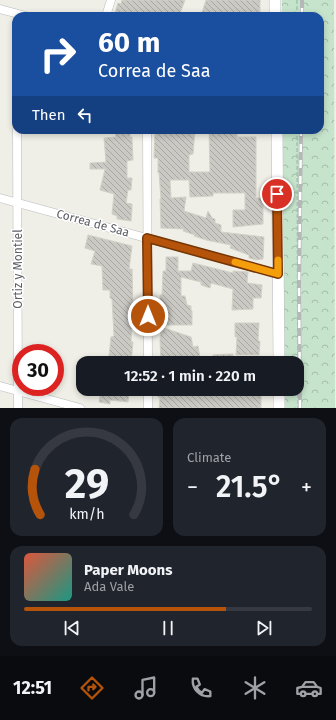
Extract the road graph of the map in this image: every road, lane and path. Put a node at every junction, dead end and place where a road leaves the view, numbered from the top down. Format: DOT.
graph roads {
  1 [pos="111,0"];
  2 [pos="275,0"];
  3 [pos="297,0"];
  4 [pos="0,9"];
  5 [pos="107,12"];
  6 [pos="275,12"];
  7 [pos="297,12"];
  8 [pos="12,13"];
  9 [pos="17,134"];
  10 [pos="147,134"];
  11 [pos="277,134"];
  12 [pos="297,134"];
  13 [pos="0,198"];
  14 [pos="18,203"];
  15 [pos="147,238"];
  16 [pos="278,274"];
  17 [pos="18,344"];
  18 [pos="148,356"];
  19 [pos="279,356"];
  20 [pos="0,386"];
  21 [pos="12,389"];
  22 [pos="18,396"];
  23 [pos="36,396"];
  24 [pos="148,396"];
  25 [pos="279,396"];
  26 [pos="18,408"];
  27 [pos="80,408"];
  28 [pos="148,408"];
  29 [pos="279,408"];
  30 [pos="298,408"];
  1 -- 5 [label="street"];
  2 -- 6 [label="main road"];
  3 -- 7 [label="path"];
  4 -- 8 [label="street"];
  9 -- 14 [label="street, Ortiz y Montiel"];
  10 -- 15 [label="street"];
  11 -- 16 [label="main road"];
  12 -- 30 [label="path"];
  13 -- 14 [label="street, Correa de Saa"];
  14 -- 15 [label="street, Correa de Saa"];
  14 -- 17 [label="street, Ortiz y Montiel"];
  15 -- 16 [label="street, Correa de Saa"];
  15 -- 18 [label="street"];
  16 -- 19 [label="main road"];
  20 -- 21 [label="street"];
  22 -- 26 [label="street, Ortiz y Montiel"];
  23 -- 27 [label="street"];
  24 -- 28 [label="street"];
  25 -- 29 [label="main road"];
}
